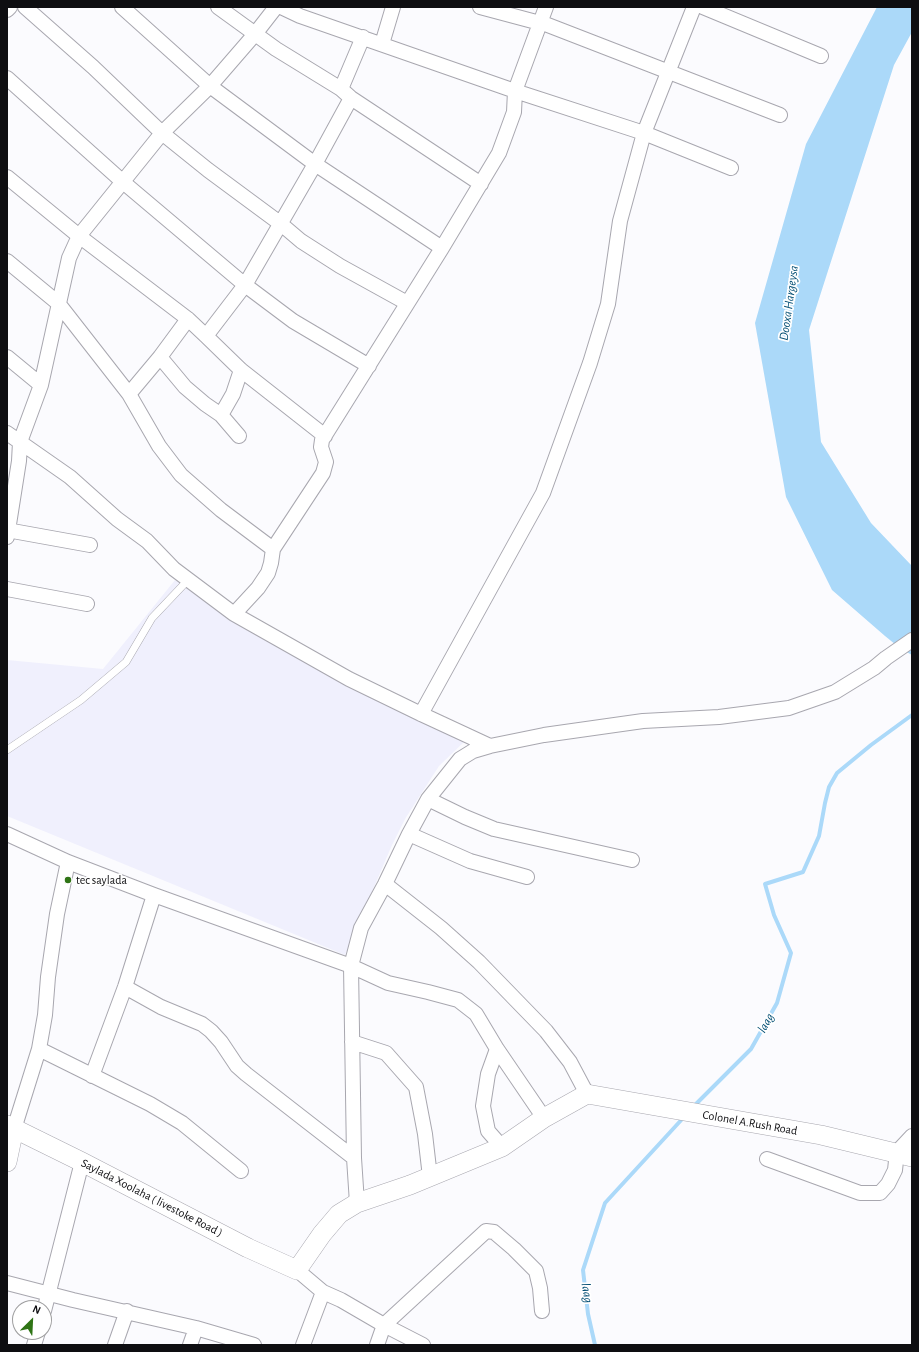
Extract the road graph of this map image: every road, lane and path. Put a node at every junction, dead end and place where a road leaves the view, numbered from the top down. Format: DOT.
graph roads {
  1 [pos="10,7"];
  2 [pos="25,7"];
  3 [pos="122,7"];
  4 [pos="218,7"];
  5 [pos="276,7"];
  6 [pos="281,7"];
  7 [pos="393,7"];
  8 [pos="480,7"];
  9 [pos="546,7"];
  10 [pos="694,7"];
  11 [pos="703,7"];
  12 [pos="7,10"];
  13 [pos="540,22"];
  14 [pos="255,34"];
  15 [pos="363,37"];
  16 [pos="382,44"];
  17 [pos="821,56"];
  18 [pos="668,72"];
  19 [pos="7,78"];
  20 [pos="210,86"];
  21 [pos="515,92"];
  22 [pos="346,94"];
  23 [pos="780,115"];
  24 [pos="162,133"];
  25 [pos="644,133"];
  26 [pos="315,164"];
  27 [pos="731,168"];
  28 [pos="7,177"];
  29 [pos="123,182"];
  30 [pos="481,184"];
  31 [pos="280,224"];
  32 [pos="79,236"];
  33 [pos="442,248"];
  34 [pos="7,261"];
  35 [pos="245,285"];
  36 [pos="58,303"];
  37 [pos="407,304"];
  38 [pos="188,320"];
  39 [pos="206,336"];
  40 [pos="7,357"];
  41 [pos="160,357"];
  42 [pos="369,366"];
  43 [pos="241,370"];
  44 [pos="41,385"];
  45 [pos="129,394"];
  46 [pos="221,415"];
  47 [pos="7,433"];
  48 [pos="238,436"];
  49 [pos="325,436"];
  50 [pos="20,442"];
  51 [pos="13,460"];
  52 [pos="8,533"];
  53 [pos="90,545"];
  54 [pos="273,549"];
  55 [pos="188,580"];
  56 [pos="7,589"];
  57 [pos="87,604"];
  58 [pos="234,614"];
  59 [pos="912,640"];
  60 [pos="422,714"];
  61 [pos="490,746"];
  62 [pos="7,750"];
  63 [pos="428,799"];
  64 [pos="409,834"];
  65 [pos="8,837"];
  66 [pos="632,860"];
  67 [pos="68,862"];
  68 [pos="527,877"];
  69 [pos="385,884"];
  70 [pos="154,895"];
  71 [pos="351,966"];
  72 [pos="125,987"];
  73 [pos="352,1042"];
  74 [pos="39,1049"];
  75 [pos="497,1049"];
  76 [pos="92,1076"];
  77 [pos="587,1094"];
  78 [pos="544,1118"];
  79 [pos="10,1127"];
  80 [pos="912,1136"];
  81 [pos="502,1147"];
  82 [pos="905,1154"];
  83 [pos="354,1158"];
  84 [pos="767,1158"];
  85 [pos="7,1162"];
  86 [pos="82,1162"];
  87 [pos="241,1171"];
  88 [pos="430,1177"];
  89 [pos="357,1203"];
  90 [pos="297,1270"];
  91 [pos="7,1283"];
  92 [pos="323,1292"];
  93 [pos="49,1294"];
  94 [pos="47,1300"];
  95 [pos="542,1310"];
  96 [pos="127,1311"];
  97 [pos="384,1325"];
  98 [pos="196,1328"];
  99 [pos="115,1345"];
  100 [pos="190,1345"];
  101 [pos="254,1345"];
  102 [pos="303,1345"];
  103 [pos="378,1345"];
  104 [pos="423,1345"];
  1 -- 12 [label="street"];
  2 -- 24 [label="street"];
  3 -- 20 [label="street"];
  4 -- 14 [label="street"];
  5 -- 14 [label="street"];
  6 -- 15 [label="street"];
  7 -- 16 [label="street"];
  8 -- 13 [label="street"];
  9 -- 13 [label="street"];
  10 -- 18 [label="street"];
  11 -- 17 [label="street"];
  13 -- 18 [label="street"];
  13 -- 21 [label="street"];
  14 -- 20 [label="street"];
  14 -- 22 [label="street"];
  15 -- 16 [label="street"];
  15 -- 22 [label="street"];
  16 -- 21 [label="street"];
  18 -- 23 [label="street"];
  18 -- 25 [label="street"];
  19 -- 29 [label="street"];
  20 -- 24 [label="street"];
  20 -- 26 [label="street"];
  21 -- 25 [label="street"];
  21 -- 30 [label="street"];
  22 -- 26 [label="street"];
  22 -- 30 [label="street"];
  24 -- 29 [label="street"];
  24 -- 31 [label="street"];
  25 -- 27 [label="street"];
  25 -- 60 [label="street"];
  26 -- 31 [label="street"];
  26 -- 33 [label="street"];
  28 -- 32 [label="street"];
  29 -- 32 [label="street"];
  29 -- 35 [label="street"];
  30 -- 33 [label="street"];
  31 -- 35 [label="street"];
  31 -- 37 [label="street"];
  32 -- 36 [label="street"];
  32 -- 38 [label="street"];
  33 -- 37 [label="street"];
  34 -- 36 [label="street"];
  35 -- 39 [label="street"];
  35 -- 42 [label="street"];
  36 -- 44 [label="street"];
  36 -- 45 [label="street"];
  37 -- 42 [label="street"];
  38 -- 39 [label="street"];
  38 -- 41 [label="street"];
  39 -- 43 [label="street"];
  40 -- 44 [label="street"];
  41 -- 45 [label="street"];
  41 -- 46 [label="street"];
  42 -- 49 [label="street"];
  43 -- 46 [label="street"];
  43 -- 49 [label="street"];
  44 -- 50 [label="street"];
  45 -- 54 [label="street"];
  46 -- 48 [label="street"];
  47 -- 50 [label="street"];
  49 -- 54 [label="street"];
  50 -- 51 [label="street"];
  50 -- 55 [label="street"];
  51 -- 52 [label="street"];
  52 -- 53 [label="street"];
  54 -- 58 [label="street"];
  55 -- 58 [label="street"];
  55 -- 62 [label="lane"];
  56 -- 57 [label="street"];
  58 -- 60 [label="street"];
  59 -- 61 [label="street"];
  60 -- 61 [label="street"];
  61 -- 63 [label="street"];
  63 -- 64 [label="street"];
  63 -- 66 [label="street"];
  64 -- 68 [label="street"];
  64 -- 69 [label="street"];
  65 -- 67 [label="street"];
  67 -- 70 [label="street"];
  67 -- 74 [label="street"];
  69 -- 71 [label="street"];
  69 -- 77 [label="street"];
  70 -- 71 [label="street"];
  70 -- 72 [label="street"];
  71 -- 73 [label="street"];
  71 -- 75 [label="street"];
  72 -- 76 [label="street"];
  72 -- 83 [label="street"];
  73 -- 83 [label="street"];
  73 -- 88 [label="street"];
  74 -- 76 [label="street"];
  74 -- 79 [label="street"];
  75 -- 78 [label="street"];
  75 -- 81 [label="street"];
  76 -- 87 [label="street"];
  77 -- 78 [label="street"];
  77 -- 82 [label="street, Colonel A.Rush Road"];
  78 -- 81 [label="street"];
  79 -- 85 [label="street"];
  79 -- 86 [label="street, Saylada Xoolaha ( livestoke Road )"];
  80 -- 82 [label="street"];
  81 -- 88 [label="street"];
  82 -- 84 [label="street"];
  83 -- 89 [label="street"];
  86 -- 90 [label="street, Saylada Xoolaha ( livestoke Road )"];
  86 -- 93 [label="street"];
  88 -- 89 [label="street"];
  89 -- 90 [label="street"];
  90 -- 92 [label="street"];
  91 -- 93 [label="street"];
  92 -- 97 [label="street"];
  92 -- 102 [label="street"];
  93 -- 94 [label="street"];
  93 -- 96 [label="street"];
  95 -- 97 [label="street"];
  96 -- 98 [label="street"];
  96 -- 99 [label="street"];
  97 -- 103 [label="street"];
  97 -- 104 [label="street"];
  98 -- 100 [label="street"];
  98 -- 101 [label="street"];
}
